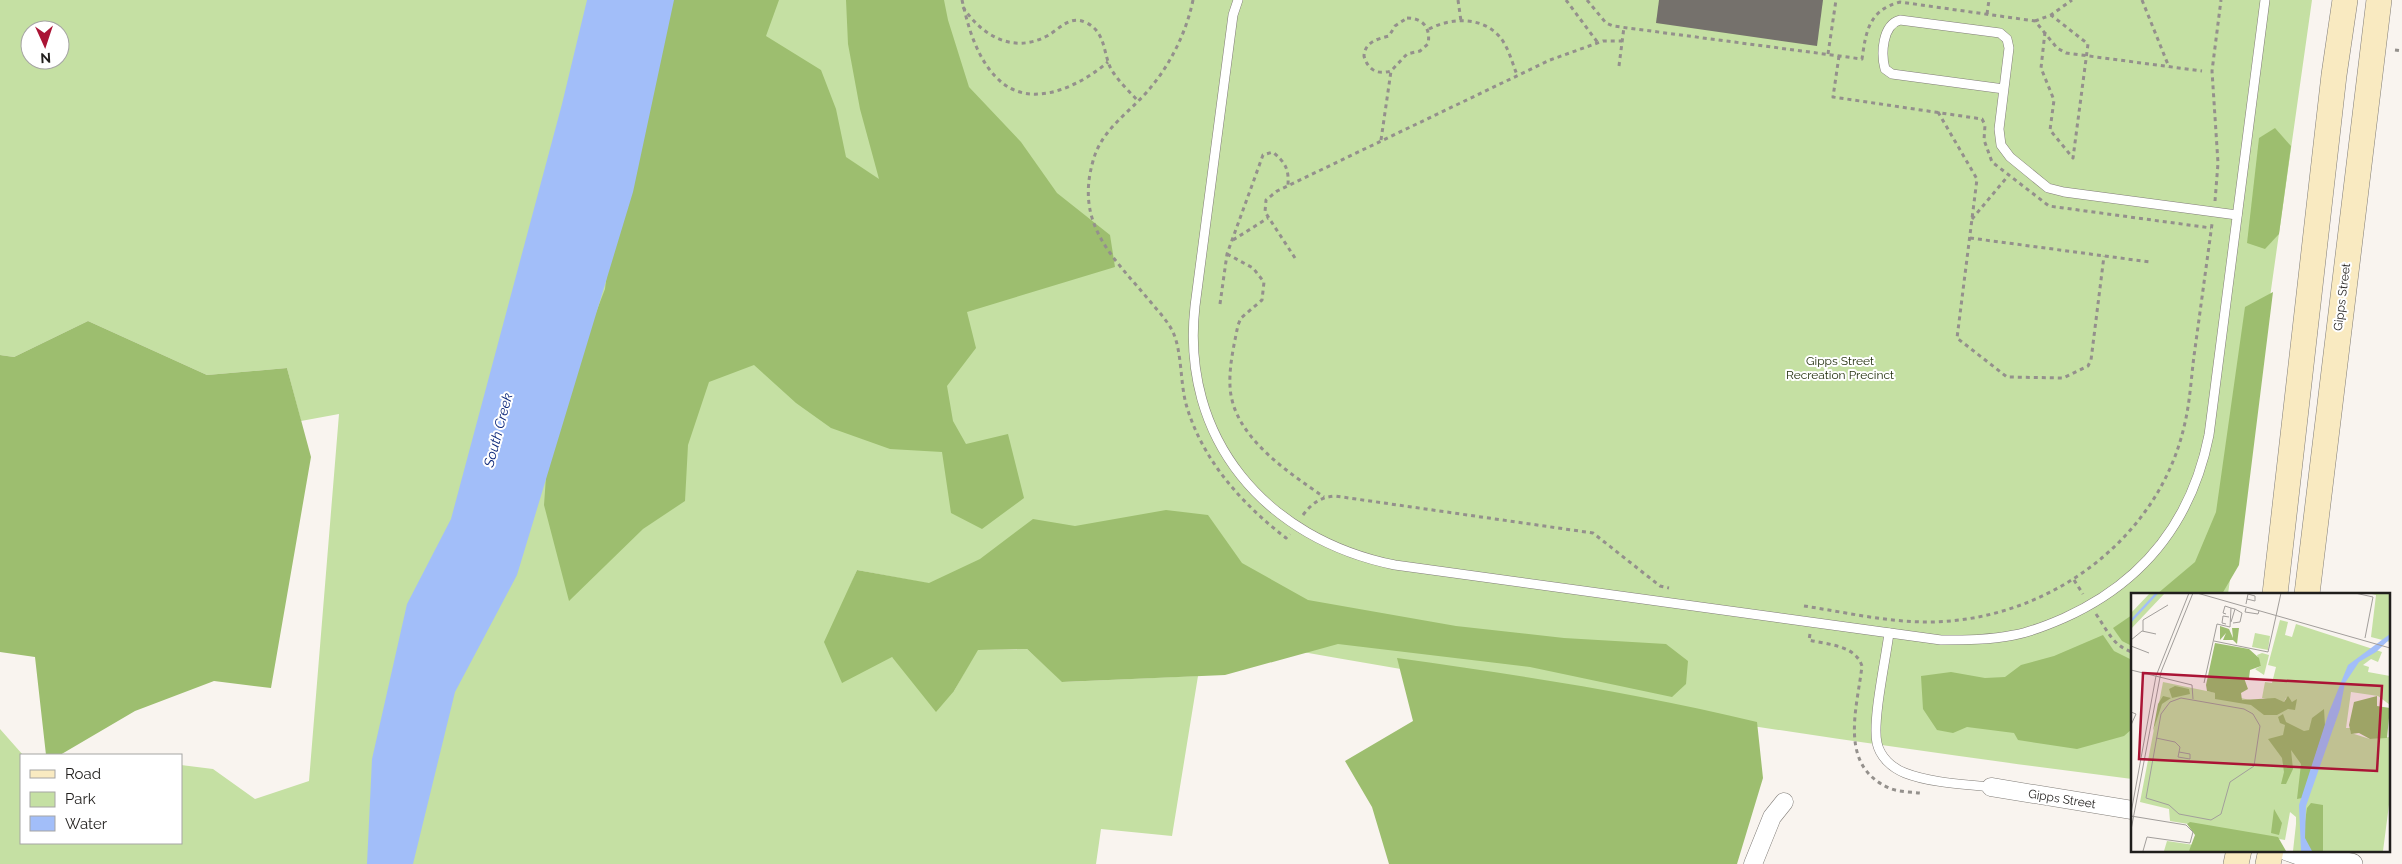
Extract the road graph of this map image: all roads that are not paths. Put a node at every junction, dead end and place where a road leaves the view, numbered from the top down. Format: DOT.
graph roads {
  1 [pos="1238,0"];
  2 [pos="2265,0"];
  3 [pos="2345,0"];
  4 [pos="2379,0"];
  5 [pos="2004,89"];
  6 [pos="2237,215"];
  7 [pos="2275,593"];
  8 [pos="2307,593"];
  9 [pos="1889,633"];
  10 [pos="1992,787"];
  11 [pos="1784,802"];
  12 [pos="2131,810"];
  13 [pos="2293,852"];
  14 [pos="1753,864"];
  15 [pos="2352,864"];
  1 -- 9 [label="lane"];
  2 -- 6 [label="lane"];
  3 -- 7 [label="main road"];
  4 -- 8 [label="main road, Gipps Street"];
  5 -- 5 [label="lane"];
  5 -- 6 [label="lane"];
  6 -- 9 [label="lane"];
  9 -- 10 [label="lane"];
  10 -- 12 [label="street, Gipps Street"];
  11 -- 14 [label="street"];
  13 -- 15 [label="street"];
}
